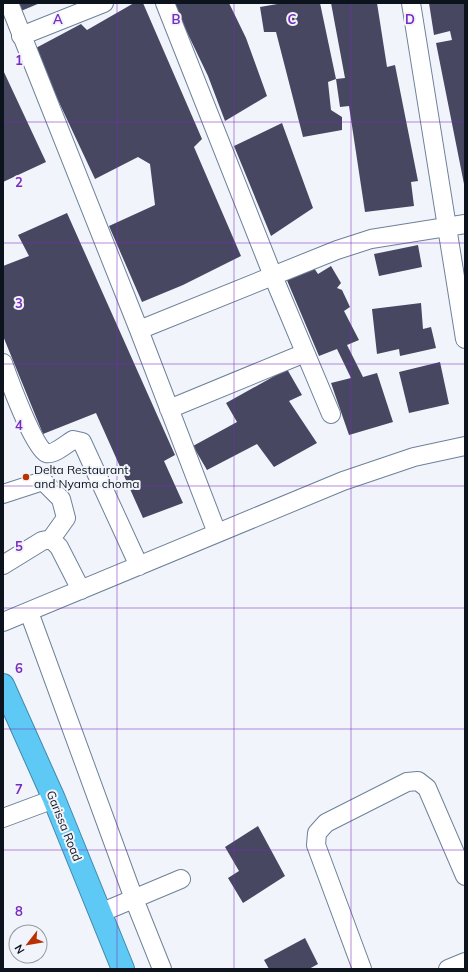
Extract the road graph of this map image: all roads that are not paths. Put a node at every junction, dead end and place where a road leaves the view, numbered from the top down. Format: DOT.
graph roads {
  1 [pos="8,3"];
  2 [pos="104,3"];
  3 [pos="165,3"];
  4 [pos="411,3"];
  5 [pos="21,36"];
  6 [pos="465,224"];
  7 [pos="448,227"];
  8 [pos="273,276"];
  9 [pos="139,330"];
  10 [pos="465,339"];
  11 [pos="305,353"];
  12 [pos="3,363"];
  13 [pos="169,408"];
  14 [pos="331,414"];
  15 [pos="465,446"];
  16 [pos="3,494"];
  17 [pos="217,533"];
  18 [pos="51,539"];
  19 [pos="3,565"];
  20 [pos="139,566"];
  21 [pos="81,590"];
  22 [pos="29,612"];
  23 [pos="3,622"];
  24 [pos="6,697"];
  25 [pos="54,799"];
  26 [pos="3,818"];
  27 [pos="465,876"];
  28 [pos="181,879"];
  29 [pos="134,899"];
  30 [pos="100,913"];
  31 [pos="465,962"];
  32 [pos="124,969"];
  33 [pos="162,969"];
  34 [pos="362,969"];
  35 [pos="448,969"];
  1 -- 5 [label="street"];
  2 -- 5 [label="street"];
  3 -- 8 [label="street"];
  4 -- 7 [label="street"];
  5 -- 9 [label="street"];
  6 -- 7 [label="street"];
  7 -- 8 [label="street"];
  7 -- 10 [label="street"];
  8 -- 9 [label="street"];
  8 -- 11 [label="street"];
  9 -- 13 [label="street"];
  11 -- 13 [label="street"];
  11 -- 14 [label="street"];
  12 -- 20 [label="street"];
  13 -- 17 [label="street"];
  15 -- 17 [label="street"];
  16 -- 18 [label="street"];
  17 -- 20 [label="street"];
  18 -- 19 [label="street"];
  18 -- 21 [label="street"];
  20 -- 21 [label="street"];
  21 -- 22 [label="street"];
  22 -- 23 [label="street"];
  22 -- 29 [label="street"];
  24 -- 25 [label="highway, Garissa Road"];
  25 -- 26 [label="street"];
  25 -- 30 [label="highway, Garissa Road"];
  27 -- 34 [label="street"];
  28 -- 29 [label="street"];
  29 -- 30 [label="street"];
  29 -- 33 [label="street"];
  30 -- 32 [label="highway, Garissa Road"];
  31 -- 35 [label="street"];
}
